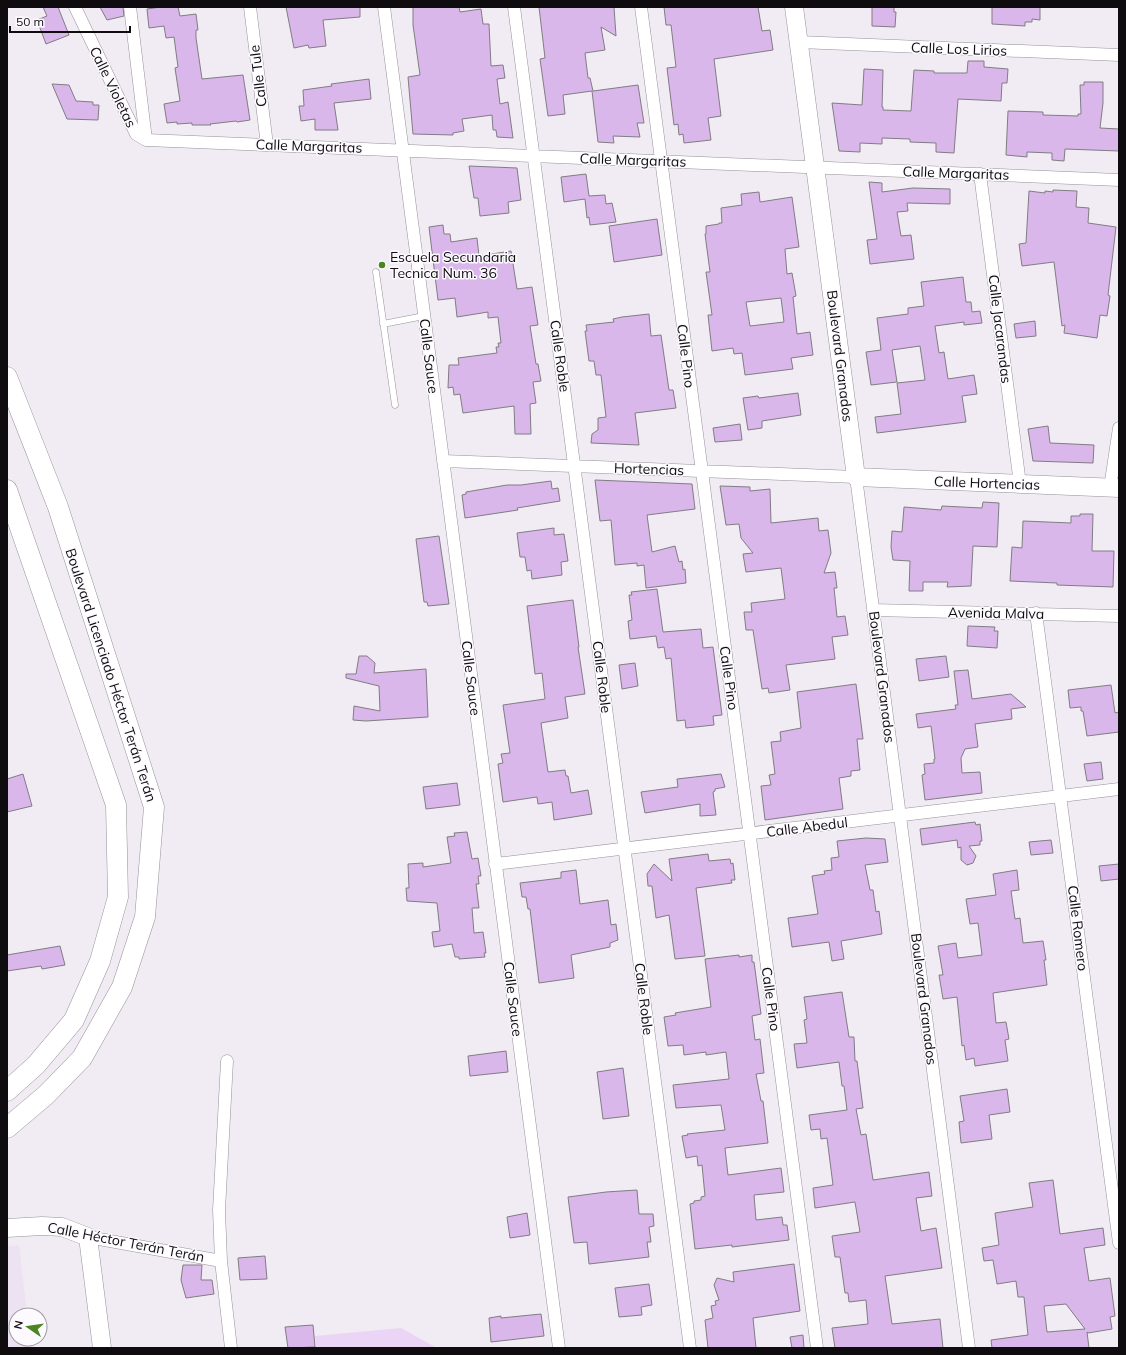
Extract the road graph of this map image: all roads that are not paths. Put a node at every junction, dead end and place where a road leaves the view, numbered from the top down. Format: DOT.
graph roads {
  1 [pos="75,7"];
  2 [pos="130,7"];
  3 [pos="250,7"];
  4 [pos="384,7"];
  5 [pos="514,7"];
  6 [pos="640,7"];
  7 [pos="794,7"];
  8 [pos="799,42"];
  9 [pos="1119,55"];
  10 [pos="146,140"];
  11 [pos="267,145"];
  12 [pos="402,150"];
  13 [pos="534,156"];
  14 [pos="661,161"];
  15 [pos="815,168"];
  16 [pos="980,174"];
  17 [pos="1119,180"];
  18 [pos="376,272"];
  19 [pos="424,316"];
  20 [pos="383,324"];
  21 [pos="7,377"];
  22 [pos="395,405"];
  23 [pos="1119,428"];
  24 [pos="443,460"];
  25 [pos="574,466"];
  26 [pos="702,471"];
  27 [pos="856,477"];
  28 [pos="1020,484"];
  29 [pos="1115,488"];
  30 [pos="7,490"];
  31 [pos="873,610"];
  32 [pos="1036,614"];
  33 [pos="1119,616"];
  34 [pos="1119,789"];
  35 [pos="1060,796"];
  36 [pos="900,815"];
  37 [pos="750,834"];
  38 [pos="624,848"];
  39 [pos="495,864"];
  40 [pos="227,1061"];
  41 [pos="7,1091"];
  42 [pos="7,1128"];
  43 [pos="7,1228"];
  44 [pos="88,1238"];
  45 [pos="1119,1243"];
  46 [pos="221,1261"];
  47 [pos="102,1348"];
  48 [pos="231,1348"];
  49 [pos="559,1348"];
  50 [pos="690,1348"];
  51 [pos="817,1348"];
  52 [pos="969,1348"];
  1 -- 10 [label="street, Calle Violetas"];
  2 -- 10 [label="street"];
  3 -- 11 [label="street, Calle Tule"];
  4 -- 12 [label="street, Calle Sauce"];
  5 -- 13 [label="street, Calle Roble"];
  6 -- 14 [label="street, Calle Pino"];
  7 -- 8 [label="street, Boulevard Granados"];
  8 -- 9 [label="street, Calle Los Lirios"];
  8 -- 15 [label="street, Boulevard Granados"];
  10 -- 11 [label="street, Calle Margaritas"];
  11 -- 12 [label="street, Calle Margaritas"];
  12 -- 13 [label="street, Calle Margaritas"];
  12 -- 19 [label="street, Calle Sauce"];
  13 -- 14 [label="street, Calle Margaritas"];
  13 -- 25 [label="street, Calle Roble"];
  14 -- 15 [label="street, Calle Margaritas"];
  14 -- 26 [label="street, Calle Pino"];
  15 -- 16 [label="street, Calle Margaritas"];
  15 -- 27 [label="street, Boulevard Granados"];
  16 -- 17 [label="street, Calle Margaritas"];
  16 -- 28 [label="street, Calle Jacarandas"];
  18 -- 20 [label="lane"];
  19 -- 20 [label="lane"];
  19 -- 24 [label="street, Calle Sauce"];
  20 -- 22 [label="lane"];
  21 -- 42 [label="main road, Boulevard Licenciado Héctor Terán Terán"];
  23 -- 29 [label="street"];
  24 -- 25 [label="street, Hortencias"];
  24 -- 39 [label="street, Calle Sauce"];
  25 -- 26 [label="street, Hortencias"];
  25 -- 38 [label="street, Calle Roble"];
  26 -- 27 [label="street, Hortencias"];
  26 -- 37 [label="street, Calle Pino"];
  27 -- 28 [label="street, Calle Hortencias"];
  27 -- 31 [label="street, Boulevard Granados"];
  28 -- 29 [label="street, Calle Hortencias"];
  30 -- 41 [label="main road"];
  31 -- 32 [label="street, Avenida Malva"];
  31 -- 36 [label="street, Boulevard Granados"];
  32 -- 33 [label="street, Avenida Malva"];
  32 -- 35 [label="street, Calle Romero"];
  34 -- 35 [label="street, Calle Abedul"];
  35 -- 36 [label="street, Calle Abedul"];
  35 -- 45 [label="street, Calle Romero"];
  36 -- 37 [label="street, Calle Abedul"];
  36 -- 52 [label="street, Boulevard Granados"];
  37 -- 38 [label="street, Calle Abedul"];
  37 -- 51 [label="street, Calle Pino"];
  38 -- 39 [label="street, Calle Abedul"];
  38 -- 50 [label="street, Calle Roble"];
  39 -- 49 [label="street, Calle Sauce"];
  40 -- 46 [label="street"];
  43 -- 44 [label="street, Calle Héctor Terán Terán"];
  44 -- 46 [label="street, Calle Héctor Terán Terán"];
  44 -- 47 [label="street"];
  46 -- 48 [label="street"];
}
